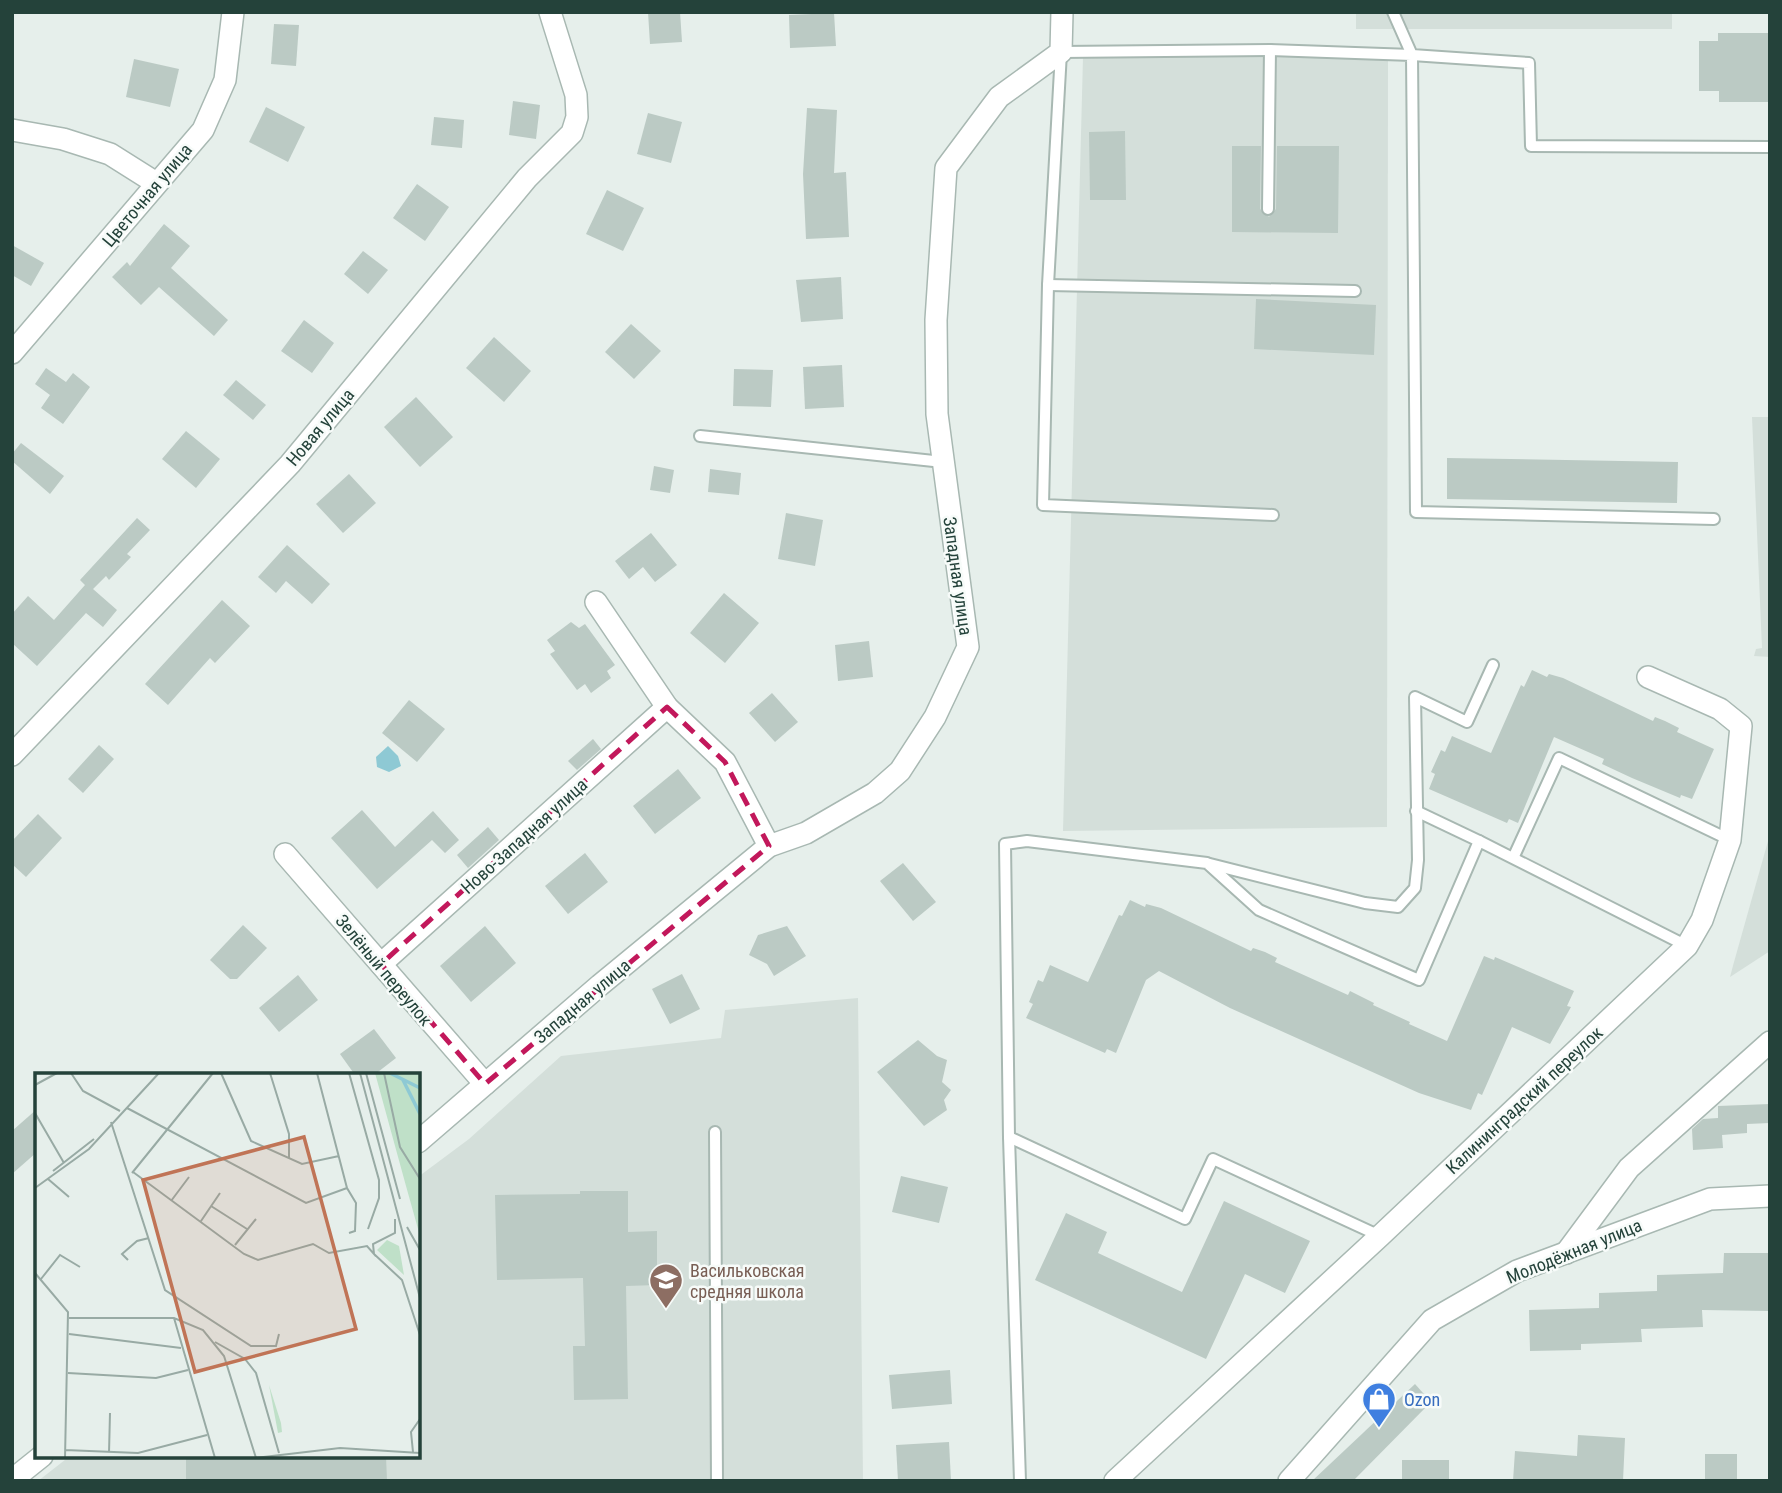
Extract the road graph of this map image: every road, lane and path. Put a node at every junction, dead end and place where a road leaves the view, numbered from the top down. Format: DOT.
graph roads {
  1 [pos="233,12"];
  2 [pos="550,12"];
  3 [pos="1062,12"];
  4 [pos="1393,12"];
  5 [pos="1270,50"];
  6 [pos="1061,52"];
  7 [pos="1412,55"];
  8 [pos="12,130"];
  9 [pos="1770,147"];
  10 [pos="156,183"];
  11 [pos="1268,209"];
  12 [pos="1048,285"];
  13 [pos="1355,291"];
  14 [pos="12,353"];
  15 [pos="701,436"];
  16 [pos="943,462"];
  17 [pos="1273,515"];
  18 [pos="1714,519"];
  19 [pos="596,602"];
  20 [pos="1493,665"];
  21 [pos="1648,677"];
  22 [pos="667,707"];
  23 [pos="12,755"];
  24 [pos="1416,811"];
  25 [pos="1730,840"];
  26 [pos="1479,841"];
  27 [pos="769,846"];
  28 [pos="285,854"];
  29 [pos="1514,856"];
  30 [pos="1207,863"];
  31 [pos="1687,946"];
  32 [pos="381,964"];
  33 [pos="1770,1042"];
  34 [pos="485,1084"];
  35 [pos="715,1132"];
  36 [pos="1009,1137"];
  37 [pos="420,1140"];
  38 [pos="1770,1196"];
  39 [pos="1380,1236"];
  40 [pos="1566,1253"];
  41 [pos="40,1458"];
  42 [pos="12,1480"];
  43 [pos="717,1481"];
  44 [pos="1020,1481"];
  45 [pos="1115,1481"];
  46 [pos="1289,1481"];
  1 -- 10 [label="street, Цветочная улица"];
  2 -- 23 [label="street, Новая улица"];
  3 -- 6 [label="street"];
  4 -- 7 [label="lane"];
  5 -- 6 [label="lane"];
  5 -- 7 [label="lane"];
  5 -- 11 [label="lane"];
  6 -- 12 [label="lane"];
  6 -- 16 [label="street, Западная улица"];
  7 -- 9 [label="lane"];
  7 -- 18 [label="lane"];
  8 -- 10 [label="street"];
  10 -- 14 [label="street, Цветочная улица"];
  12 -- 13 [label="lane"];
  12 -- 17 [label="lane"];
  15 -- 16 [label="lane"];
  16 -- 27 [label="street, Западная улица"];
  19 -- 22 [label="street"];
  20 -- 24 [label="lane"];
  21 -- 25 [label="street, Калининградский переулок"];
  22 -- 27 [label="street"];
  22 -- 32 [label="street, Ново-Западная улица"];
  24 -- 26 [label="lane"];
  24 -- 30 [label="lane"];
  25 -- 29 [label="lane"];
  25 -- 31 [label="street, Калининградский переулок"];
  26 -- 29 [label="lane"];
  26 -- 30 [label="lane"];
  27 -- 34 [label="street, Западная улица"];
  28 -- 32 [label="street, Зелёный переулок"];
  29 -- 31 [label="lane"];
  30 -- 36 [label="lane"];
  31 -- 39 [label="street, Калининградский переулок"];
  32 -- 34 [label="street, Зелёный переулок"];
  33 -- 40 [label="street"];
  34 -- 37 [label="street, Западная улица"];
  35 -- 43 [label="lane"];
  36 -- 39 [label="lane"];
  36 -- 44 [label="lane"];
  38 -- 40 [label="street, Молодёжная улица"];
  39 -- 45 [label="street, Калининградский переулок"];
  40 -- 46 [label="street, Молодёжная улица"];
  41 -- 42 [label="street"];
}
